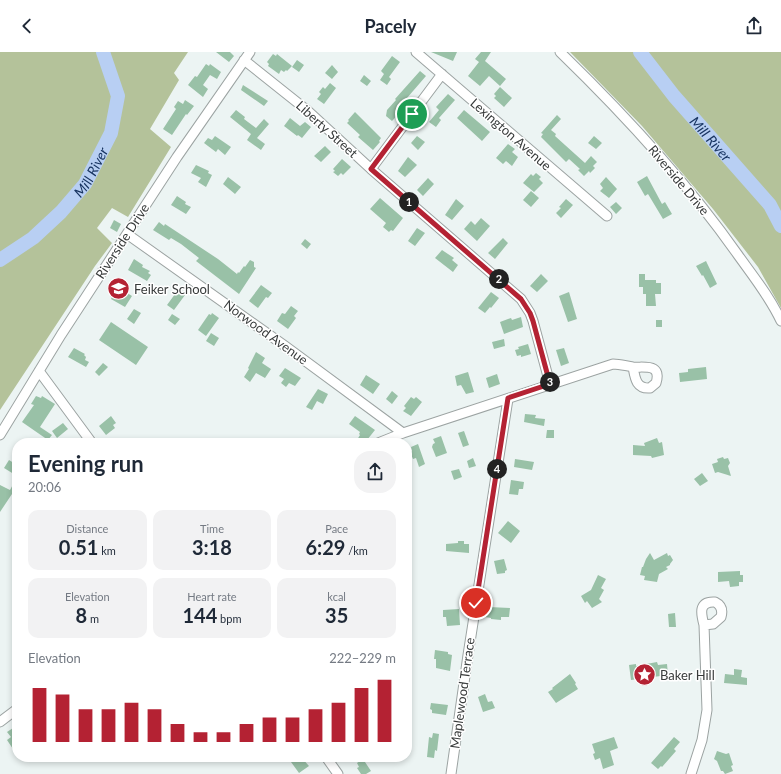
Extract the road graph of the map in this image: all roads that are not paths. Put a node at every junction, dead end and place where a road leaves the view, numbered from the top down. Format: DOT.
graph roads {
  1 [pos="250,52"];
  2 [pos="416,52"];
  3 [pos="560,52"];
  4 [pos="244,60"];
  5 [pos="442,74"];
  6 [pos="371,169"];
  7 [pos="607,216"];
  8 [pos="127,234"];
  9 [pos="781,321"];
  10 [pos="633,367"];
  11 [pos="39,371"];
  12 [pos="550,384"];
  13 [pos="508,398"];
  14 [pos="403,433"];
  15 [pos="0,435"];
  16 [pos="88,438"];
  17 [pos="390,438"];
  18 [pos="704,625"];
  19 [pos="12,713"];
  20 [pos="0,722"];
  21 [pos="329,762"];
  22 [pos="336,773"];
  23 [pos="451,774"];
  24 [pos="690,774"];
  1 -- 4 [label="street, Riverside Drive"];
  2 -- 5 [label="street, Lexington Avenue"];
  3 -- 9 [label="street, Riverside Drive"];
  4 -- 6 [label="street, Liberty Street"];
  4 -- 8 [label="street, Riverside Drive"];
  5 -- 6 [label="street"];
  5 -- 7 [label="street, Lexington Avenue"];
  6 -- 12 [label="street, Liberty Street"];
  8 -- 11 [label="street, Riverside Drive"];
  8 -- 14 [label="street, Norwood Avenue"];
  10 -- 12 [label="street"];
  11 -- 15 [label="street, Riverside Drive"];
  11 -- 16 [label="street"];
  12 -- 13 [label="street"];
  13 -- 14 [label="street"];
  13 -- 23 [label="street, Maplewood Terrace"];
  14 -- 17 [label="street"];
  18 -- 24 [label="street"];
  19 -- 20 [label="street"];
  21 -- 22 [label="street"];
}
